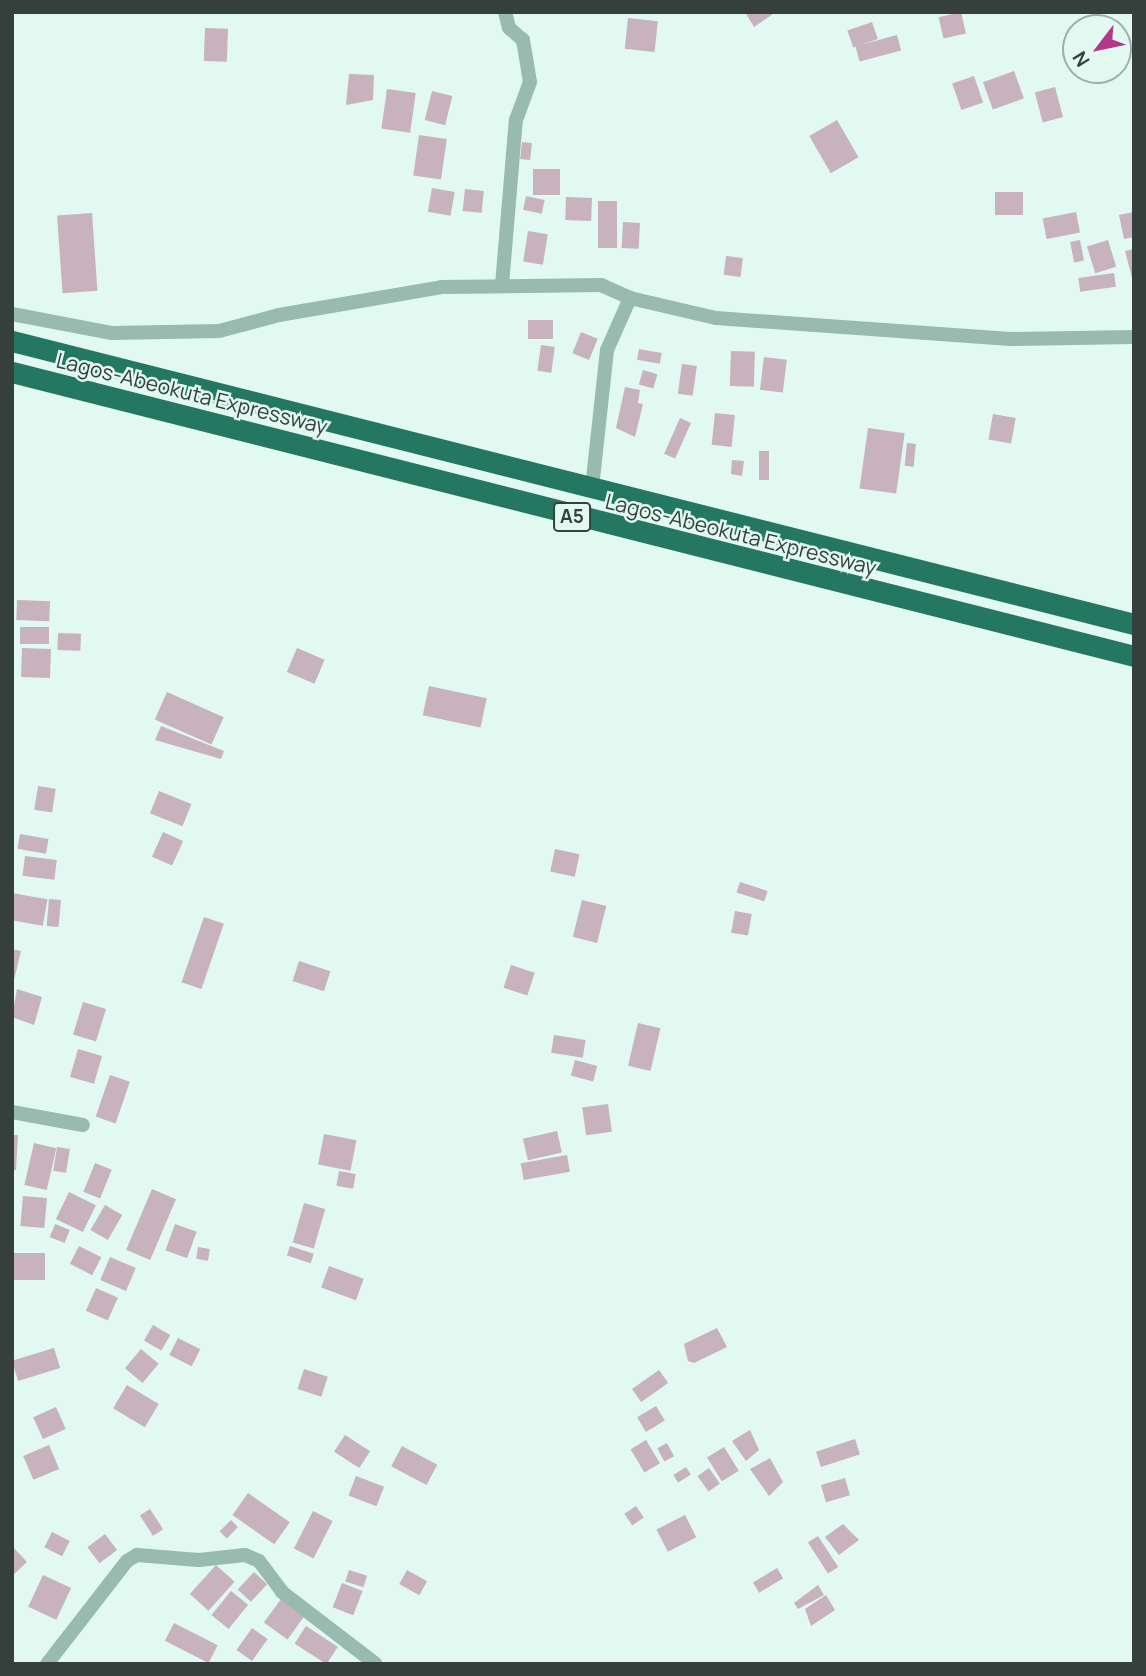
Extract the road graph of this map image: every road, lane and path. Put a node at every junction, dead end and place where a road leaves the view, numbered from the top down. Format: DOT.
graph roads {
  1 [pos="505,12"];
  2 [pos="502,285"];
  3 [pos="630,298"];
  4 [pos="12,314"];
  5 [pos="1134,337"];
  6 [pos="12,341"];
  7 [pos="12,372"];
  8 [pos="592,488"];
  9 [pos="1134,624"];
  10 [pos="1134,656"];
  11 [pos="12,1112"];
  12 [pos="83,1125"];
  13 [pos="47,1664"];
  14 [pos="376,1664"];
  1 -- 2 [label="street"];
  2 -- 3 [label="street"];
  2 -- 4 [label="street"];
  3 -- 5 [label="street"];
  3 -- 8 [label="street"];
  6 -- 8 [label="highway, Lagos-Abeokuta Expressway / A5"];
  7 -- 10 [label="highway, Lagos-Abeokuta Expressway / A5"];
  8 -- 9 [label="highway, Lagos-Abeokuta Expressway / A5"];
  11 -- 12 [label="street"];
  13 -- 14 [label="street"];
}
